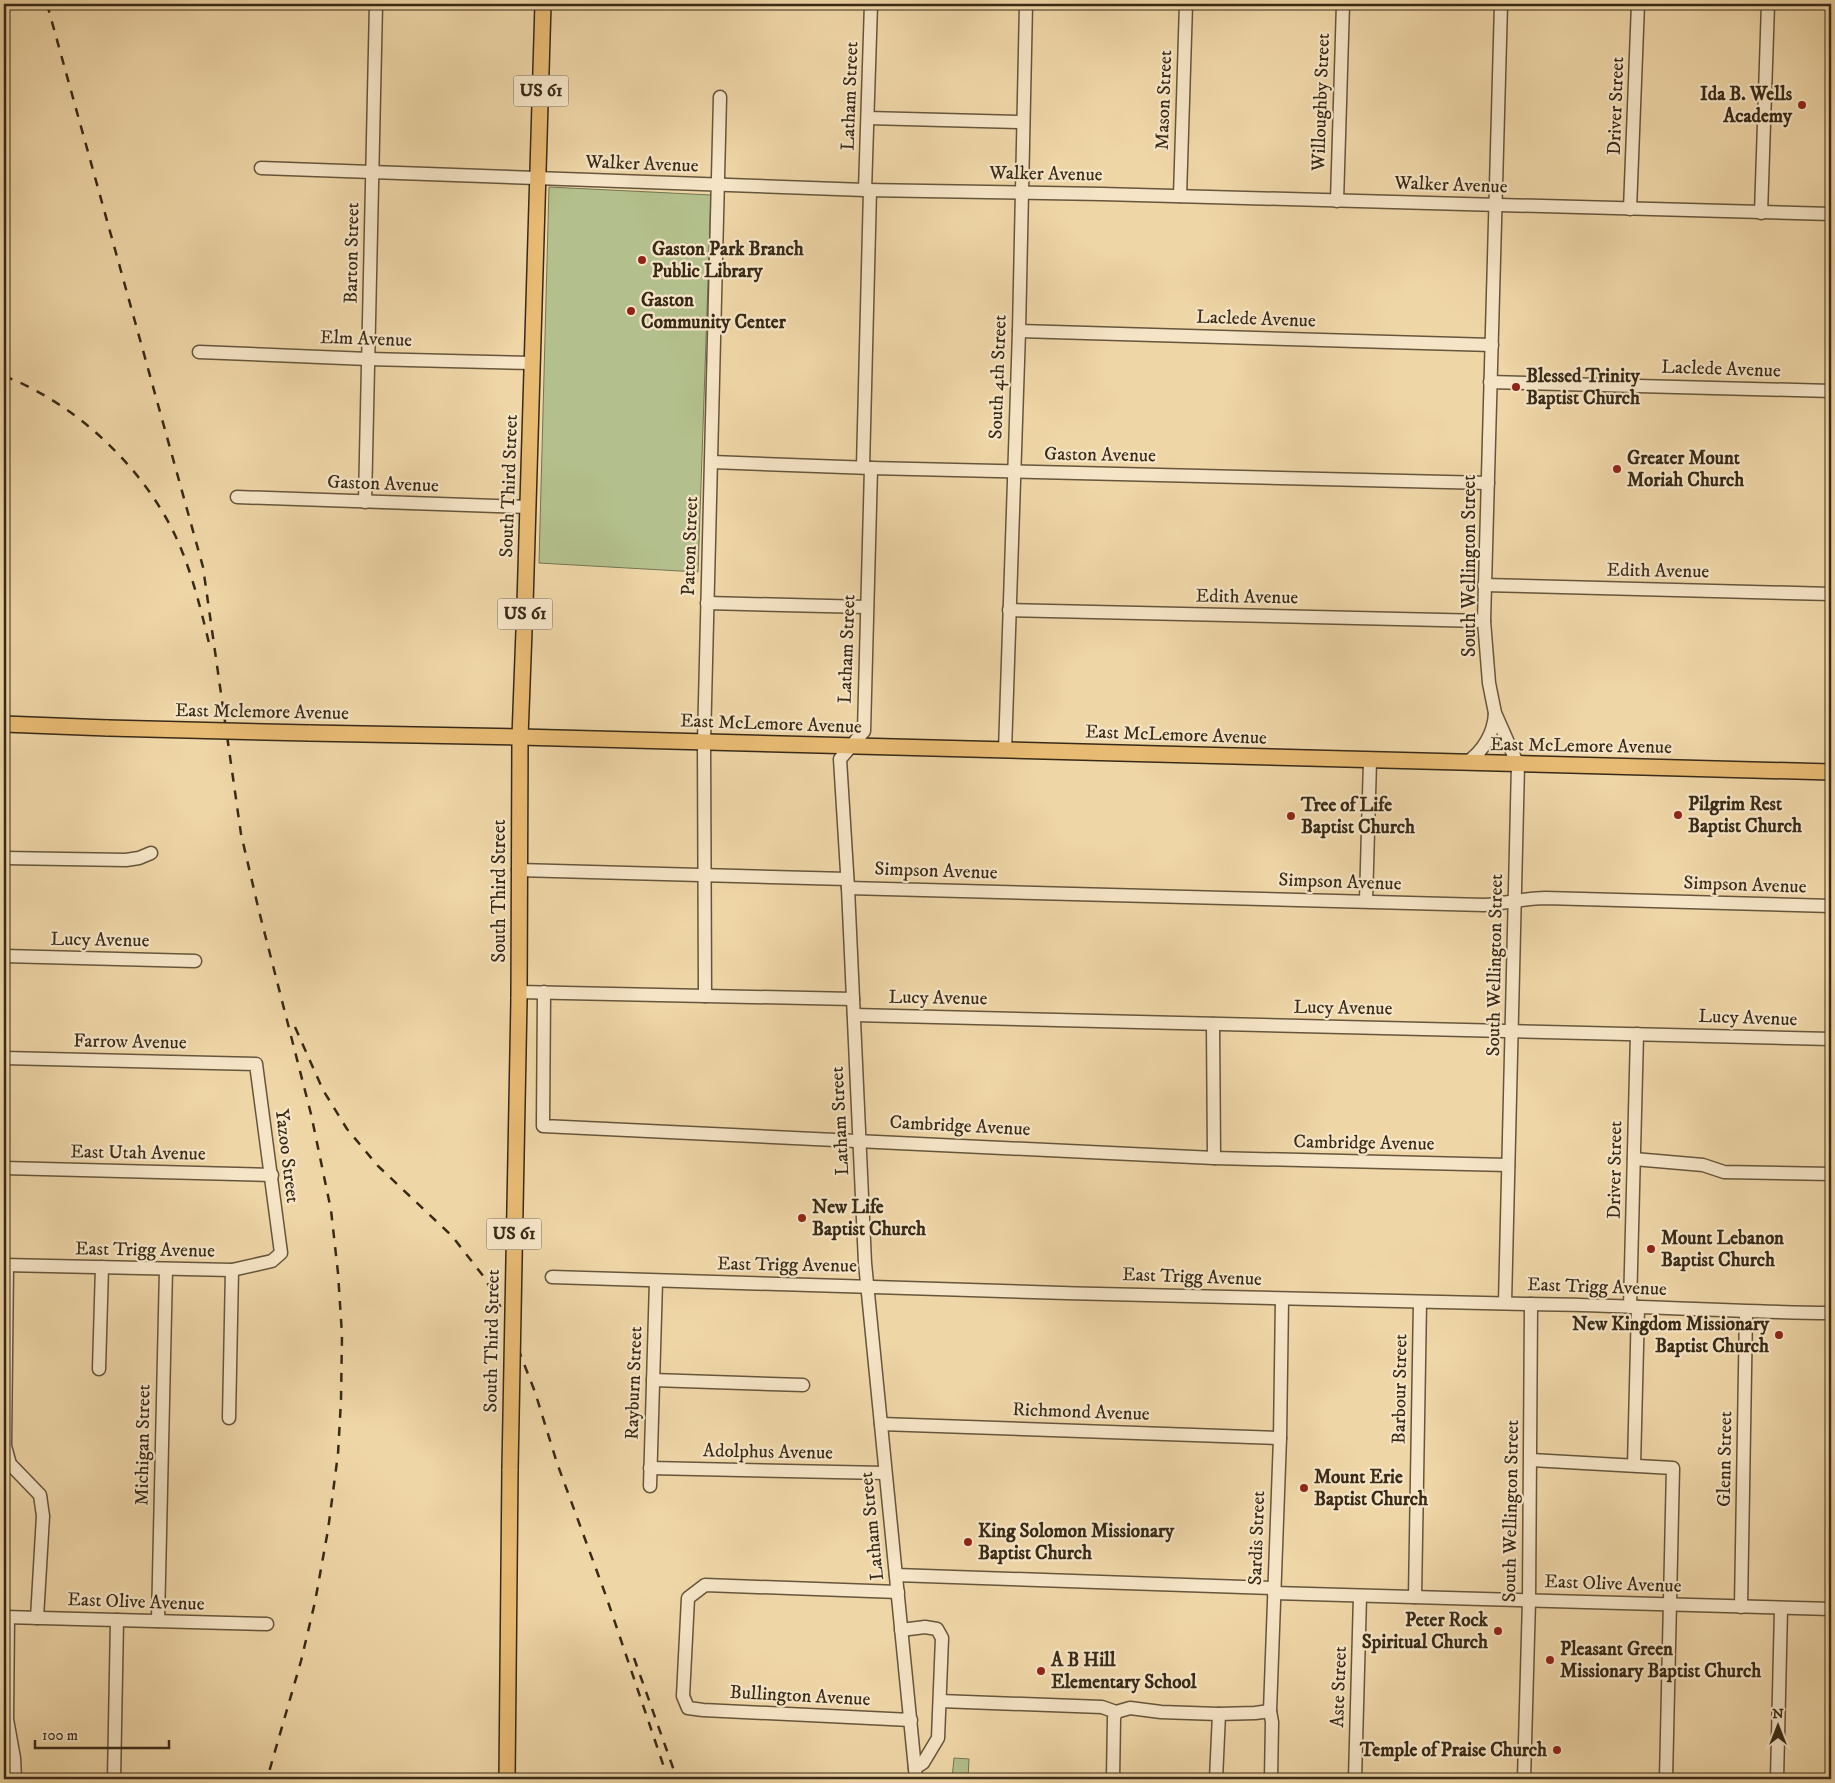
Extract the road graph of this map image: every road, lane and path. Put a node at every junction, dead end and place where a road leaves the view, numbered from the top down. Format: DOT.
graph roads {
  1 [pos="376,4"];
  2 [pos="543,4"];
  3 [pos="871,4"];
  4 [pos="1026,4"];
  5 [pos="1186,4"];
  6 [pos="1343,4"];
  7 [pos="1501,4"];
  8 [pos="1638,4"];
  9 [pos="1768,4"];
  10 [pos="720,97"];
  11 [pos="868,118"];
  12 [pos="1022,122"];
  13 [pos="261,168"];
  14 [pos="373,172"];
  15 [pos="539,179"];
  16 [pos="717,185"];
  17 [pos="868,190"];
  18 [pos="1020,193"];
  19 [pos="1180,196"];
  20 [pos="1337,201"];
  21 [pos="1495,205"];
  22 [pos="1630,209"];
  23 [pos="1761,213"];
  24 [pos="1831,214"];
  25 [pos="1019,331"];
  26 [pos="1492,345"];
  27 [pos="199,352"];
  28 [pos="368,359"];
  29 [pos="533,363"];
  30 [pos="1490,382"];
  31 [pos="1831,391"];
  32 [pos="712,462"];
  33 [pos="867,468"];
  34 [pos="1014,471"];
  35 [pos="1488,483"];
  36 [pos="237,497"];
  37 [pos="365,502"];
  38 [pos="528,507"];
  39 [pos="1484,585"];
  40 [pos="1831,594"];
  41 [pos="707,603"];
  42 [pos="867,607"];
  43 [pos="1009,610"];
  44 [pos="1484,621"];
  45 [pos="1495,713"];
  46 [pos="4,724"];
  47 [pos="520,737"];
  48 [pos="704,742"];
  49 [pos="850,747"];
  50 [pos="1005,751"];
  51 [pos="1370,761"];
  52 [pos="1466,763"];
  53 [pos="1518,765"];
  54 [pos="1831,772"];
  55 [pos="151,853"];
  56 [pos="4,858"];
  57 [pos="518,870"];
  58 [pos="705,875"];
  59 [pos="848,883"];
  60 [pos="1515,900"];
  61 [pos="1366,901"];
  62 [pos="1831,906"];
  63 [pos="4,956"];
  64 [pos="195,961"];
  65 [pos="544,992"];
  66 [pos="519,995"];
  67 [pos="704,996"];
  68 [pos="853,999"];
  69 [pos="854,1015"];
  70 [pos="1213,1024"];
  71 [pos="1512,1031"];
  72 [pos="1636,1034"];
  73 [pos="1831,1039"];
  74 [pos="4,1058"];
  75 [pos="256,1064"];
  76 [pos="860,1140"];
  77 [pos="1214,1158"];
  78 [pos="1634,1159"];
  79 [pos="1508,1165"];
  80 [pos="4,1168"];
  81 [pos="1831,1174"];
  82 [pos="272,1175"];
  83 [pos="280,1253"];
  84 [pos="6,1265"];
  85 [pos="102,1267"];
  86 [pos="166,1269"];
  87 [pos="232,1270"];
  88 [pos="552,1277"];
  89 [pos="656,1281"];
  90 [pos="867,1286"];
  91 [pos="1282,1299"];
  92 [pos="1420,1302"];
  93 [pos="1504,1303"];
  94 [pos="1532,1304"];
  95 [pos="1634,1307"];
  96 [pos="1746,1312"];
  97 [pos="1831,1313"];
  98 [pos="99,1369"];
  99 [pos="653,1380"];
  100 [pos="803,1385"];
  101 [pos="229,1418"];
  102 [pos="881,1424"];
  103 [pos="1280,1438"];
  104 [pos="1530,1460"];
  105 [pos="1634,1465"];
  106 [pos="650,1468"];
  107 [pos="885,1473"];
  108 [pos="650,1486"];
  109 [pos="896,1575"];
  110 [pos="1274,1591"];
  111 [pos="898,1592"];
  112 [pos="1360,1596"];
  113 [pos="1415,1597"];
  114 [pos="1529,1600"];
  115 [pos="1670,1605"];
  116 [pos="1741,1607"];
  117 [pos="1781,1609"];
  118 [pos="1831,1609"];
  119 [pos="6,1617"];
  120 [pos="37,1618"];
  121 [pos="117,1620"];
  122 [pos="158,1621"];
  123 [pos="267,1624"];
  124 [pos="901,1630"];
  125 [pos="940,1701"];
  126 [pos="1270,1711"];
  127 [pos="1116,1712"];
  128 [pos="1219,1714"];
  129 [pos="911,1720"];
  130 [pos="915,1773"];
  131 [pos="15,1779"];
  132 [pos="114,1779"];
  133 [pos="507,1779"];
  134 [pos="1113,1779"];
  135 [pos="1216,1779"];
  136 [pos="1271,1779"];
  137 [pos="1355,1779"];
  138 [pos="1524,1779"];
  139 [pos="1666,1779"];
  140 [pos="1777,1779"];
  1 -- 14 [label="street, Barton Street"];
  2 -- 15 [label="main road, South Third Street / US 61"];
  3 -- 11 [label="street, Latham Street"];
  4 -- 12 [label="street, South 4th Street"];
  5 -- 19 [label="street, Mason Street"];
  6 -- 20 [label="street, Willoughby Street"];
  7 -- 21 [label="street, South Wellington Street"];
  8 -- 22 [label="street, Driver Street"];
  9 -- 23 [label="street"];
  10 -- 16 [label="street, Patton Street"];
  11 -- 12 [label="street"];
  11 -- 17 [label="street, Latham Street"];
  12 -- 18 [label="street, South 4th Street"];
  13 -- 14 [label="street, Walker Avenue"];
  14 -- 15 [label="street, Walker Avenue"];
  14 -- 28 [label="street, Barton Street"];
  15 -- 16 [label="street, Walker Avenue"];
  15 -- 29 [label="main road, South Third Street / US 61"];
  16 -- 17 [label="street, Walker Avenue"];
  16 -- 32 [label="street, Patton Street"];
  17 -- 18 [label="street, Walker Avenue"];
  17 -- 33 [label="street, Latham Street"];
  18 -- 19 [label="street, Walker Avenue"];
  18 -- 25 [label="street, South 4th Street"];
  19 -- 20 [label="street, Walker Avenue"];
  20 -- 21 [label="street, Walker Avenue"];
  21 -- 22 [label="street, Walker Avenue"];
  21 -- 26 [label="street, South Wellington Street"];
  22 -- 23 [label="street, Walker Avenue"];
  23 -- 24 [label="street, Walker Avenue"];
  25 -- 26 [label="street, Laclede Avenue"];
  25 -- 34 [label="street, South 4th Street"];
  26 -- 30 [label="street, South Wellington Street"];
  27 -- 28 [label="street, Elm Avenue"];
  28 -- 29 [label="street, Elm Avenue"];
  28 -- 37 [label="street, Barton Street"];
  29 -- 38 [label="main road, South Third Street / US 61"];
  30 -- 31 [label="street, Laclede Avenue"];
  30 -- 35 [label="street, South Wellington Street"];
  32 -- 33 [label="street, Gaston Avenue"];
  32 -- 41 [label="street, Patton Street"];
  33 -- 34 [label="street, Gaston Avenue"];
  33 -- 42 [label="street, Latham Street"];
  34 -- 35 [label="street, Gaston Avenue"];
  34 -- 43 [label="street, South 4th Street"];
  35 -- 39 [label="street, South Wellington Street"];
  36 -- 37 [label="street, Gaston Avenue"];
  37 -- 38 [label="street, Gaston Avenue"];
  38 -- 47 [label="main road, South Third Street / US 61"];
  39 -- 40 [label="street, Edith Avenue"];
  39 -- 44 [label="street, South Wellington Street"];
  41 -- 42 [label="street"];
  41 -- 48 [label="street, Patton Street"];
  42 -- 49 [label="street, Latham Street"];
  43 -- 44 [label="street, Edith Avenue"];
  43 -- 50 [label="street, South 4th Street"];
  44 -- 45 [label="street, South Wellington Street"];
  45 -- 52 [label="street"];
  45 -- 53 [label="street, South Wellington Street"];
  46 -- 47 [label="main road, East Mclemore Avenue, bridge"];
  47 -- 48 [label="main road, East McLemore Avenue"];
  47 -- 57 [label="main road, South Third Street / US 61"];
  48 -- 49 [label="main road, East McLemore Avenue"];
  48 -- 58 [label="street, Patton Street"];
  49 -- 50 [label="main road, East McLemore Avenue"];
  49 -- 59 [label="street, Latham Street"];
  50 -- 51 [label="main road, East McLemore Avenue"];
  51 -- 52 [label="main road, East McLemore Avenue"];
  51 -- 61 [label="street"];
  52 -- 53 [label="main road, East McLemore Avenue"];
  53 -- 54 [label="main road, East McLemore Avenue"];
  53 -- 60 [label="street, South Wellington Street"];
  55 -- 56 [label="street"];
  57 -- 58 [label="street, Simpson Avenue"];
  57 -- 66 [label="main road, South Third Street / US 61"];
  58 -- 59 [label="street, Simpson Avenue"];
  58 -- 67 [label="street, Patton Street"];
  59 -- 61 [label="street, Simpson Avenue"];
  59 -- 68 [label="street, Latham Street"];
  60 -- 61 [label="street, Simpson Avenue"];
  60 -- 62 [label="street, Simpson Avenue"];
  60 -- 71 [label="street, South Wellington Street"];
  63 -- 64 [label="street, Lucy Avenue"];
  65 -- 66 [label="street"];
  65 -- 67 [label="street"];
  65 -- 76 [label="street, Cambridge Avenue"];
  66 -- 133 [label="main road, South Third Street / US 61, bridge"];
  67 -- 68 [label="street"];
  68 -- 69 [label="street, Latham Street"];
  69 -- 70 [label="street, Lucy Avenue"];
  69 -- 76 [label="street, Latham Street"];
  70 -- 71 [label="street, Lucy Avenue"];
  70 -- 77 [label="street"];
  71 -- 72 [label="street, Lucy Avenue"];
  71 -- 79 [label="street, South Wellington Street"];
  72 -- 73 [label="street, Lucy Avenue"];
  72 -- 78 [label="street, Driver Street"];
  74 -- 75 [label="street, Farrow Avenue"];
  75 -- 82 [label="street, Yazoo Street"];
  76 -- 77 [label="street, Cambridge Avenue"];
  76 -- 90 [label="street, Latham Street"];
  77 -- 79 [label="street, Cambridge Avenue"];
  78 -- 81 [label="street"];
  78 -- 95 [label="street, Driver Street"];
  79 -- 93 [label="street, South Wellington Street"];
  80 -- 82 [label="street, East Utah Avenue"];
  82 -- 83 [label="street, Yazoo Street"];
  83 -- 87 [label="street, East Trigg Avenue"];
  84 -- 85 [label="street, East Trigg Avenue"];
  84 -- 120 [label="street"];
  85 -- 86 [label="street, East Trigg Avenue"];
  85 -- 98 [label="street"];
  86 -- 87 [label="street, East Trigg Avenue"];
  86 -- 122 [label="street, Michigan Street"];
  87 -- 101 [label="street"];
  88 -- 89 [label="street, East Trigg Avenue"];
  89 -- 90 [label="street, East Trigg Avenue"];
  89 -- 99 [label="street, Rayburn Street"];
  90 -- 91 [label="street, East Trigg Avenue"];
  90 -- 102 [label="street, Latham Street"];
  91 -- 92 [label="street, East Trigg Avenue"];
  91 -- 103 [label="street, Sardis Street"];
  92 -- 93 [label="street, East Trigg Avenue"];
  92 -- 113 [label="street, Barbour Street"];
  93 -- 94 [label="street, East Trigg Avenue"];
  94 -- 95 [label="street, East Trigg Avenue"];
  94 -- 104 [label="street, South Wellington Street"];
  95 -- 96 [label="street, East Trigg Avenue"];
  95 -- 105 [label="street, Driver Street"];
  96 -- 97 [label="street, East Trigg Avenue"];
  96 -- 116 [label="street, Glenn Street"];
  99 -- 100 [label="street"];
  99 -- 106 [label="street, Rayburn Street"];
  102 -- 103 [label="street, Richmond Avenue"];
  102 -- 107 [label="street, Latham Street"];
  103 -- 110 [label="street, Sardis Street"];
  104 -- 105 [label="street"];
  104 -- 114 [label="street, South Wellington Street"];
  105 -- 115 [label="street"];
  106 -- 107 [label="street, Adolphus Avenue"];
  106 -- 108 [label="street, Rayburn Street"];
  107 -- 109 [label="street, Latham Street"];
  109 -- 110 [label="street, East Olive Avenue"];
  109 -- 111 [label="street, Latham Street"];
  110 -- 112 [label="street, East Olive Avenue"];
  110 -- 126 [label="street, Sardis Street"];
  111 -- 124 [label="street, Latham Street"];
  111 -- 129 [label="street, Bullington Avenue"];
  112 -- 113 [label="street, East Olive Avenue"];
  112 -- 137 [label="street, Aste Street"];
  113 -- 114 [label="street, East Olive Avenue"];
  114 -- 115 [label="street, East Olive Avenue"];
  114 -- 138 [label="street, South Wellington Street"];
  115 -- 116 [label="street, East Olive Avenue"];
  115 -- 139 [label="street"];
  116 -- 117 [label="street, East Olive Avenue"];
  117 -- 118 [label="street, East Olive Avenue"];
  117 -- 140 [label="street"];
  119 -- 120 [label="street, East Olive Avenue"];
  119 -- 131 [label="street"];
  120 -- 121 [label="street, East Olive Avenue"];
  121 -- 122 [label="street, East Olive Avenue"];
  121 -- 132 [label="street"];
  122 -- 123 [label="street, East Olive Avenue"];
  124 -- 125 [label="street"];
  124 -- 129 [label="street, Latham Street"];
  125 -- 127 [label="street"];
  125 -- 130 [label="street"];
  126 -- 128 [label="street"];
  126 -- 136 [label="street, Sardis Street"];
  127 -- 128 [label="street"];
  127 -- 134 [label="street"];
  128 -- 135 [label="street"];
  129 -- 130 [label="street, Latham Street"];
}
